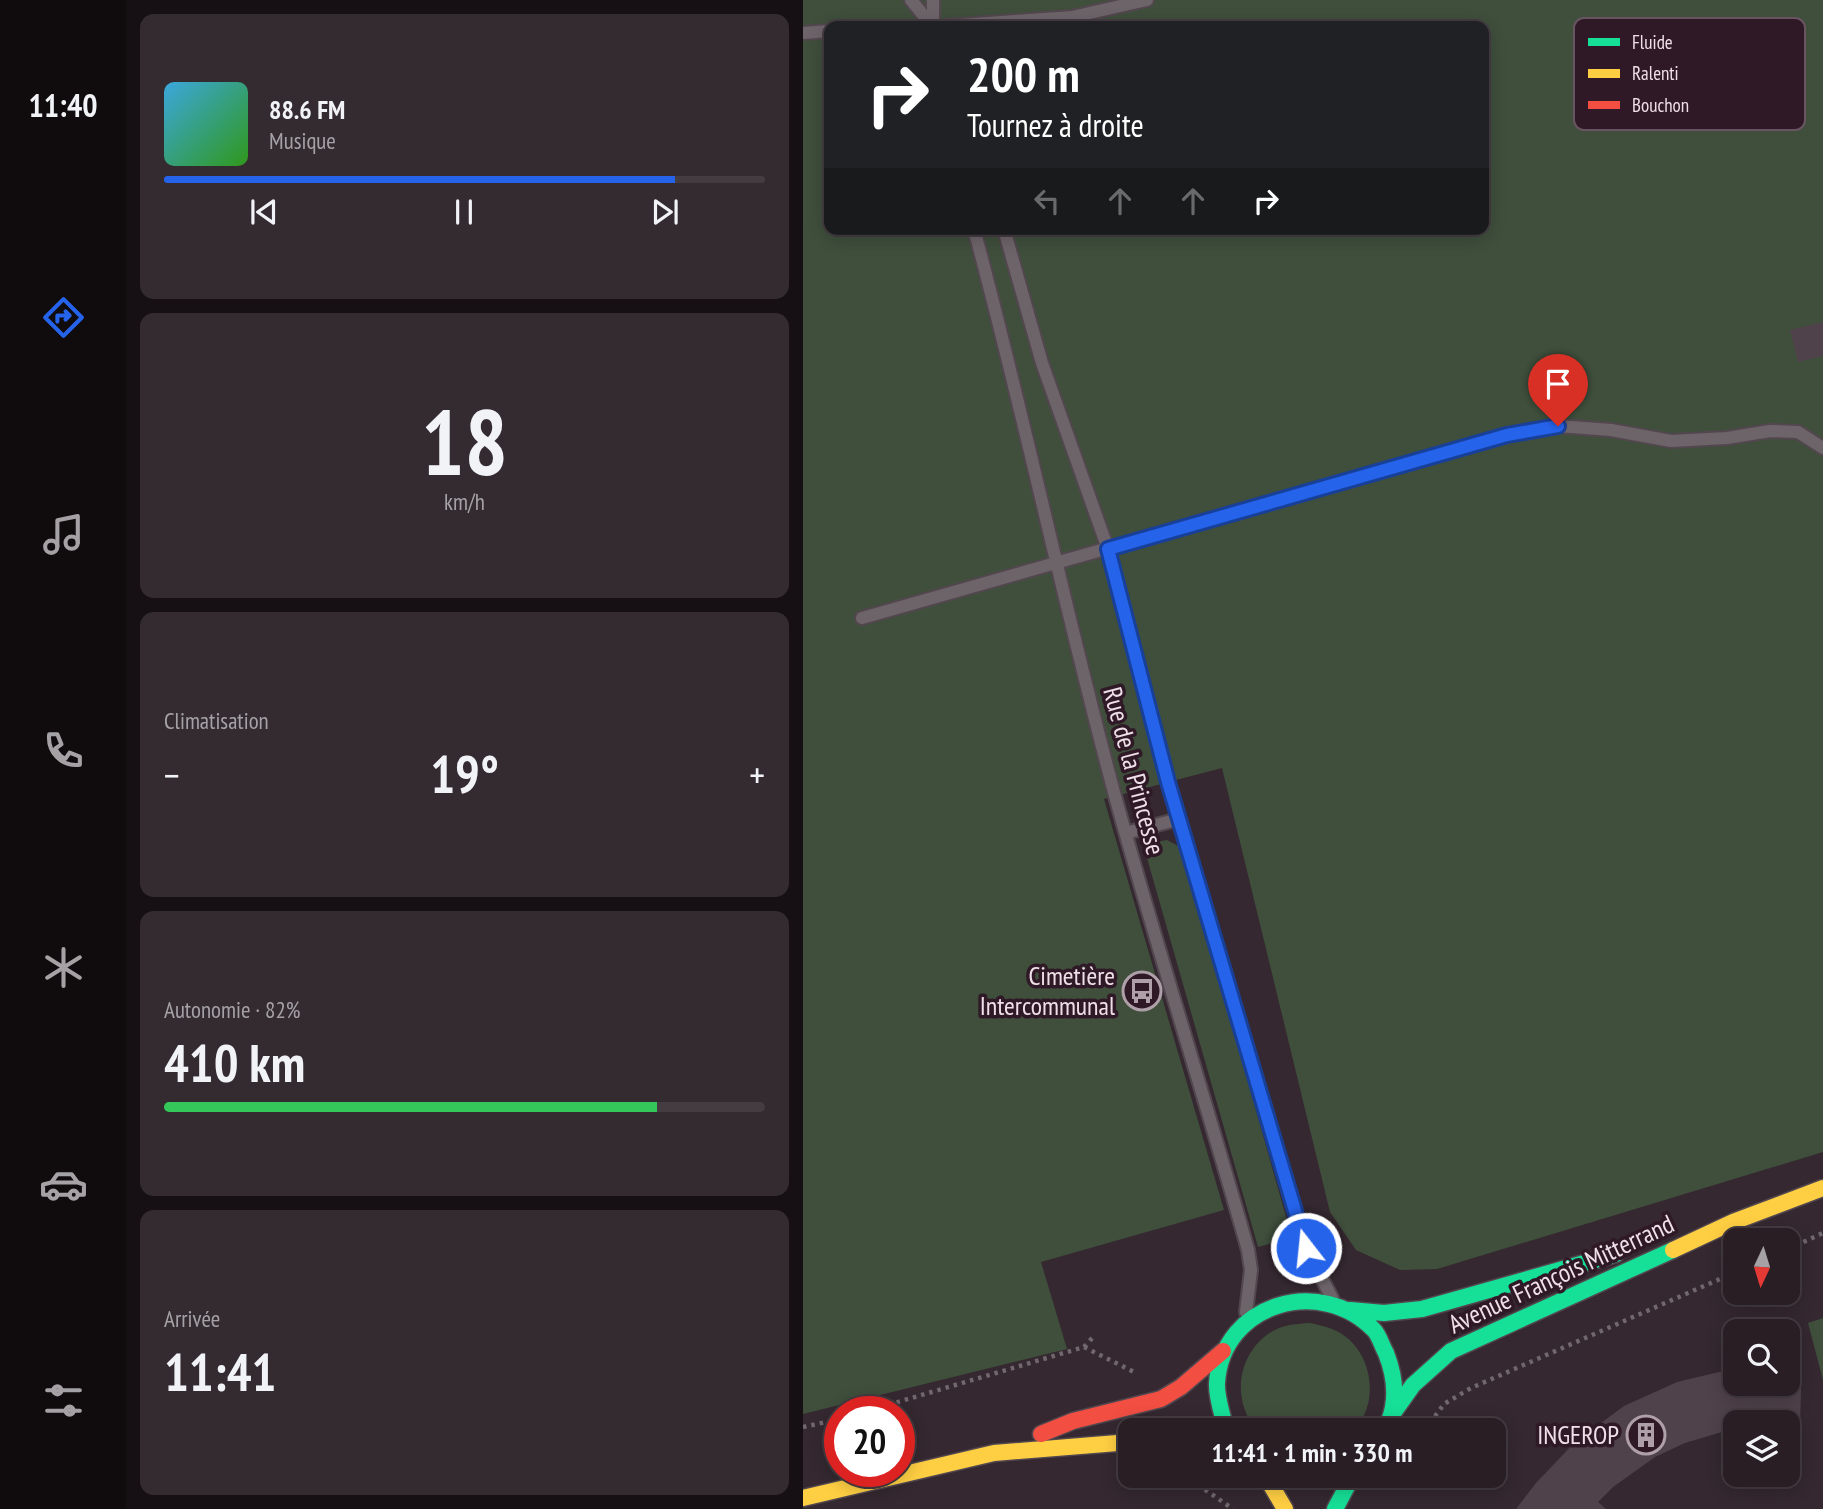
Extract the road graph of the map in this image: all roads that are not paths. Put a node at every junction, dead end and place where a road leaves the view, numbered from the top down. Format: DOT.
graph roads {
  1 [pos="911,0"];
  2 [pos="933,0"];
  3 [pos="1147,0"];
  4 [pos="928,21"];
  5 [pos="932,21"];
  6 [pos="1016,21"];
  7 [pos="824,32"];
  8 [pos="803,33"];
  9 [pos="976,235"];
  10 [pos="1006,235"];
  11 [pos="1823,448"];
  12 [pos="1108,549"];
  13 [pos="1056,565"];
  14 [pos="862,618"];
  15 [pos="1179,818"];
  16 [pos="1126,833"];
  17 [pos="1823,1188"];
  18 [pos="1733,1222"];
  19 [pos="1343,1307"];
  20 [pos="1245,1321"];
  21 [pos="1223,1351"];
  22 [pos="1222,1418"];
  23 [pos="1389,1418"];
  24 [pos="1391,1418"];
  25 [pos="1118,1443"];
  26 [pos="994,1453"];
  27 [pos="1273,1488"];
  28 [pos="1346,1488"];
  29 [pos="803,1498"];
  30 [pos="1285,1509"];
  31 [pos="1335,1509"];
  1 -- 4 [label="lane"];
  2 -- 5 [label="lane"];
  3 -- 6 [label="lane"];
  7 -- 8 [label="lane"];
  9 -- 13 [label="lane, Rue de la Princesse"];
  10 -- 12 [label="lane, Rue de la Princesse"];
  11 -- 12 [label="lane"];
  12 -- 13 [label="lane"];
  12 -- 15 [label="lane, Rue de la Princesse"];
  13 -- 14 [label="lane"];
  13 -- 16 [label="lane, Rue de la Princesse"];
  15 -- 16 [label="lane"];
  15 -- 19 [label="lane, Rue de la Princesse"];
  16 -- 20 [label="lane, Rue de la Princesse"];
  17 -- 18 [label="main road, Avenue François Mitterrand"];
  18 -- 19 [label="main road, Avenue François Mitterrand"];
  18 -- 24 [label="main road, Avenue François Mitterrand"];
  19 -- 20 [label="main road, Avenue François Mitterrand"];
  19 -- 23 [label="main road"];
  20 -- 21 [label="main road"];
  21 -- 22 [label="main road"];
  21 -- 26 [label="main road"];
  25 -- 26 [label="main road"];
  26 -- 29 [label="main road"];
  27 -- 30 [label="main road"];
  28 -- 31 [label="main road"];
}
